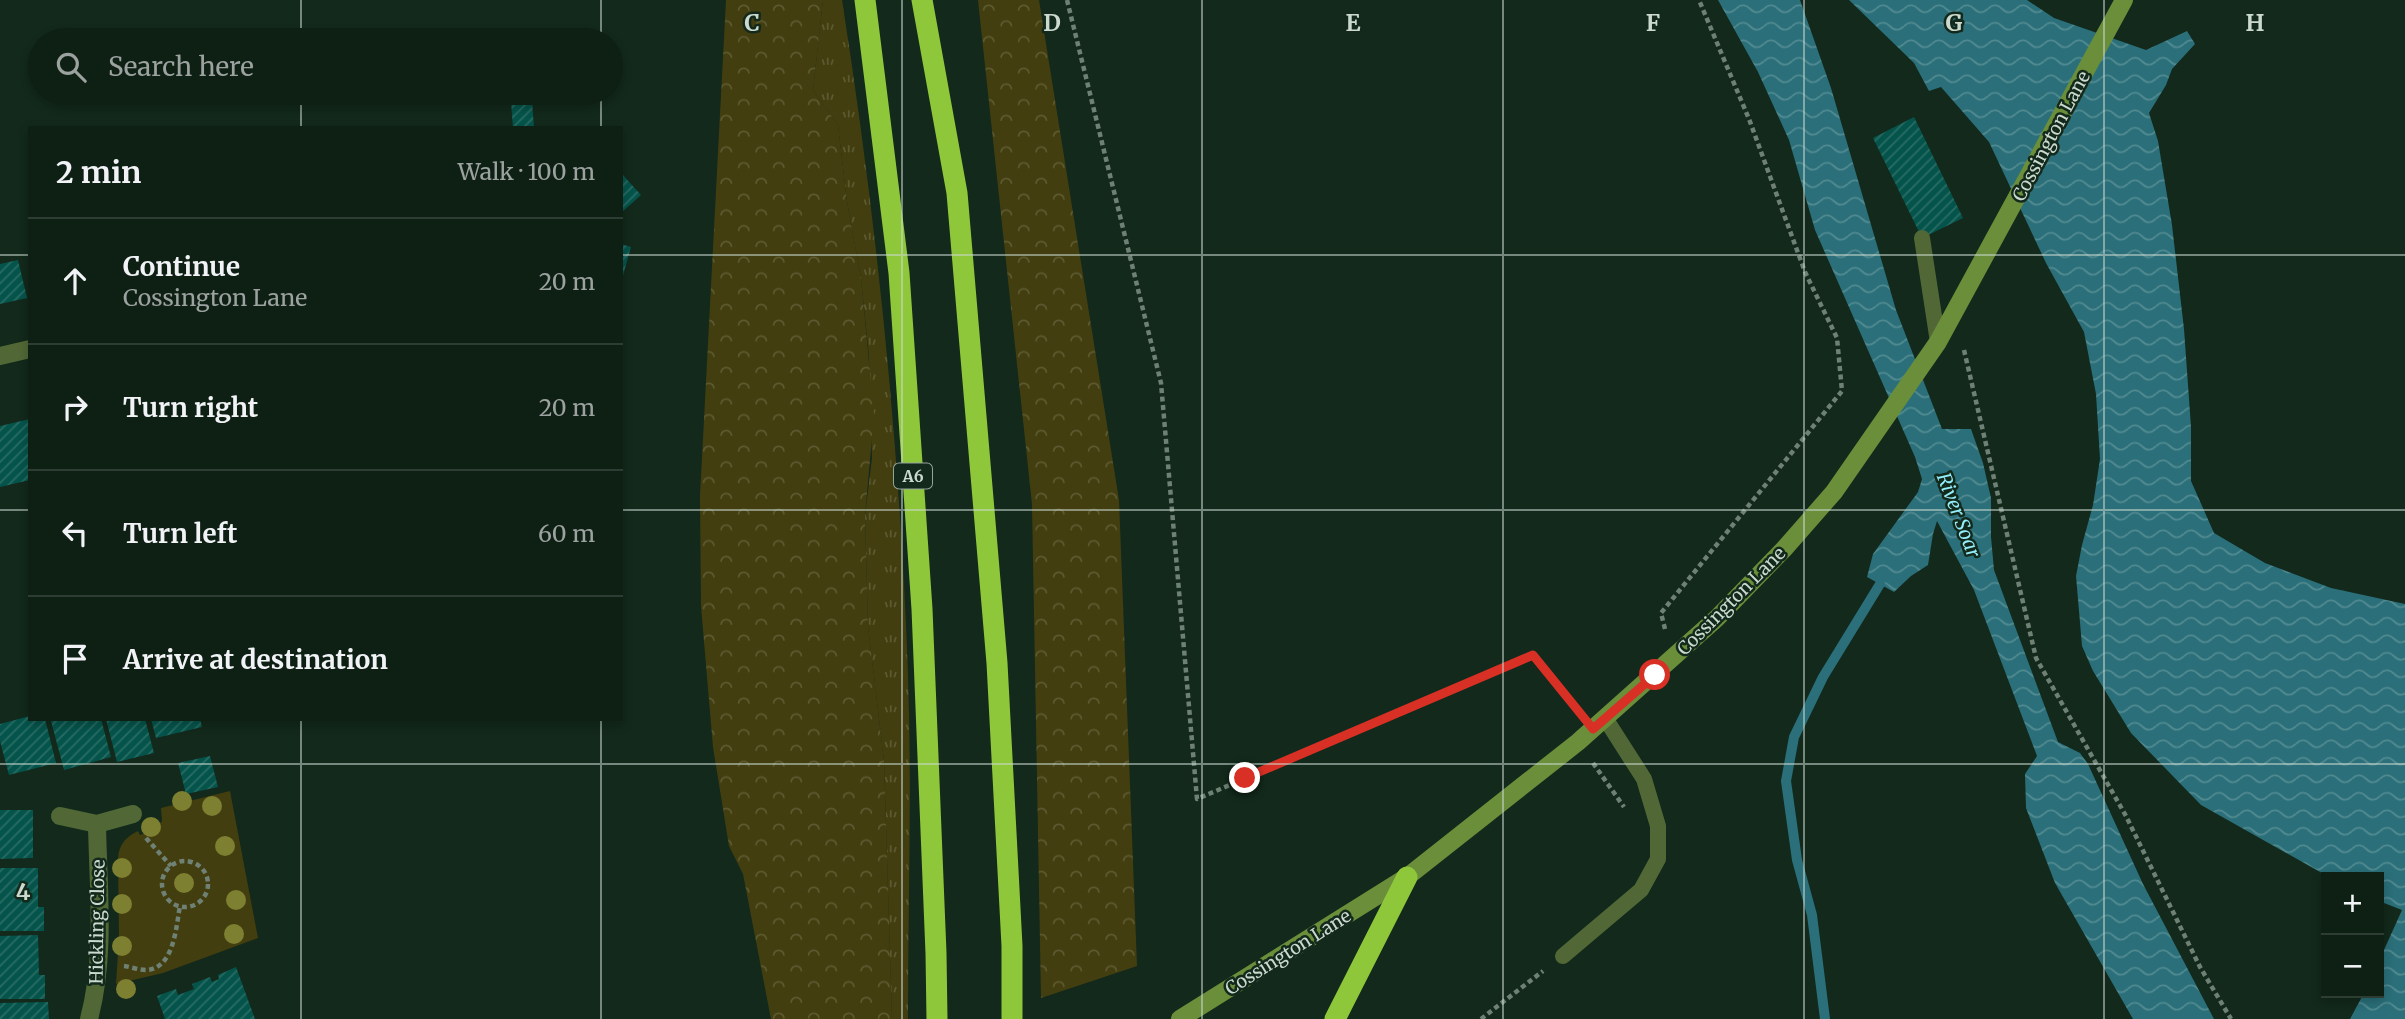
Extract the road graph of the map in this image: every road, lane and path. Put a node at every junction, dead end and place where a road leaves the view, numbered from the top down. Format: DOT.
graph roads {
  1 [pos="865,0"];
  2 [pos="922,0"];
  3 [pos="1067,0"];
  4 [pos="1699,0"];
  5 [pos="2124,0"];
  6 [pos="1923,238"];
  7 [pos="1955,311"];
  8 [pos="1938,342"];
  9 [pos="28,349"];
  10 [pos="0,356"];
  11 [pos="1671,661"];
  12 [pos="1599,723"];
  13 [pos="1578,742"];
  14 [pos="133,814"];
  15 [pos="1628,814"];
  16 [pos="60,816"];
  17 [pos="97,824"];
  18 [pos="1407,877"];
  19 [pos="180,906"];
  20 [pos="1563,956"];
  21 [pos="99,961"];
  22 [pos="89,1019"];
  23 [pos="937,1019"];
  24 [pos="1012,1019"];
  25 [pos="1180,1019"];
  26 [pos="1335,1019"];
  27 [pos="1481,1019"];
  28 [pos="2231,1019"];
  1 -- 23 [label="highway, A6"];
  2 -- 24 [label="highway"];
  3 -- 12 [label="path"];
  4 -- 11 [label="path"];
  5 -- 7 [label="street, Cossington Lane"];
  6 -- 8 [label="lane"];
  7 -- 8 [label="street, Cossington Lane"];
  7 -- 28 [label="path"];
  8 -- 11 [label="street, Cossington Lane"];
  9 -- 10 [label="street"];
  11 -- 12 [label="street, Cossington Lane"];
  12 -- 13 [label="street, Cossington Lane"];
  12 -- 20 [label="lane"];
  13 -- 15 [label="path"];
  13 -- 18 [label="street, Cossington Lane"];
  14 -- 17 [label="street"];
  16 -- 17 [label="street"];
  17 -- 21 [label="street, Hickling Close"];
  18 -- 25 [label="street, Cossington Lane"];
  18 -- 26 [label="highway"];
  19 -- 19 [label="path"];
  19 -- 21 [label="path"];
  20 -- 27 [label="path"];
  21 -- 22 [label="street, Hickling Close"];
}
